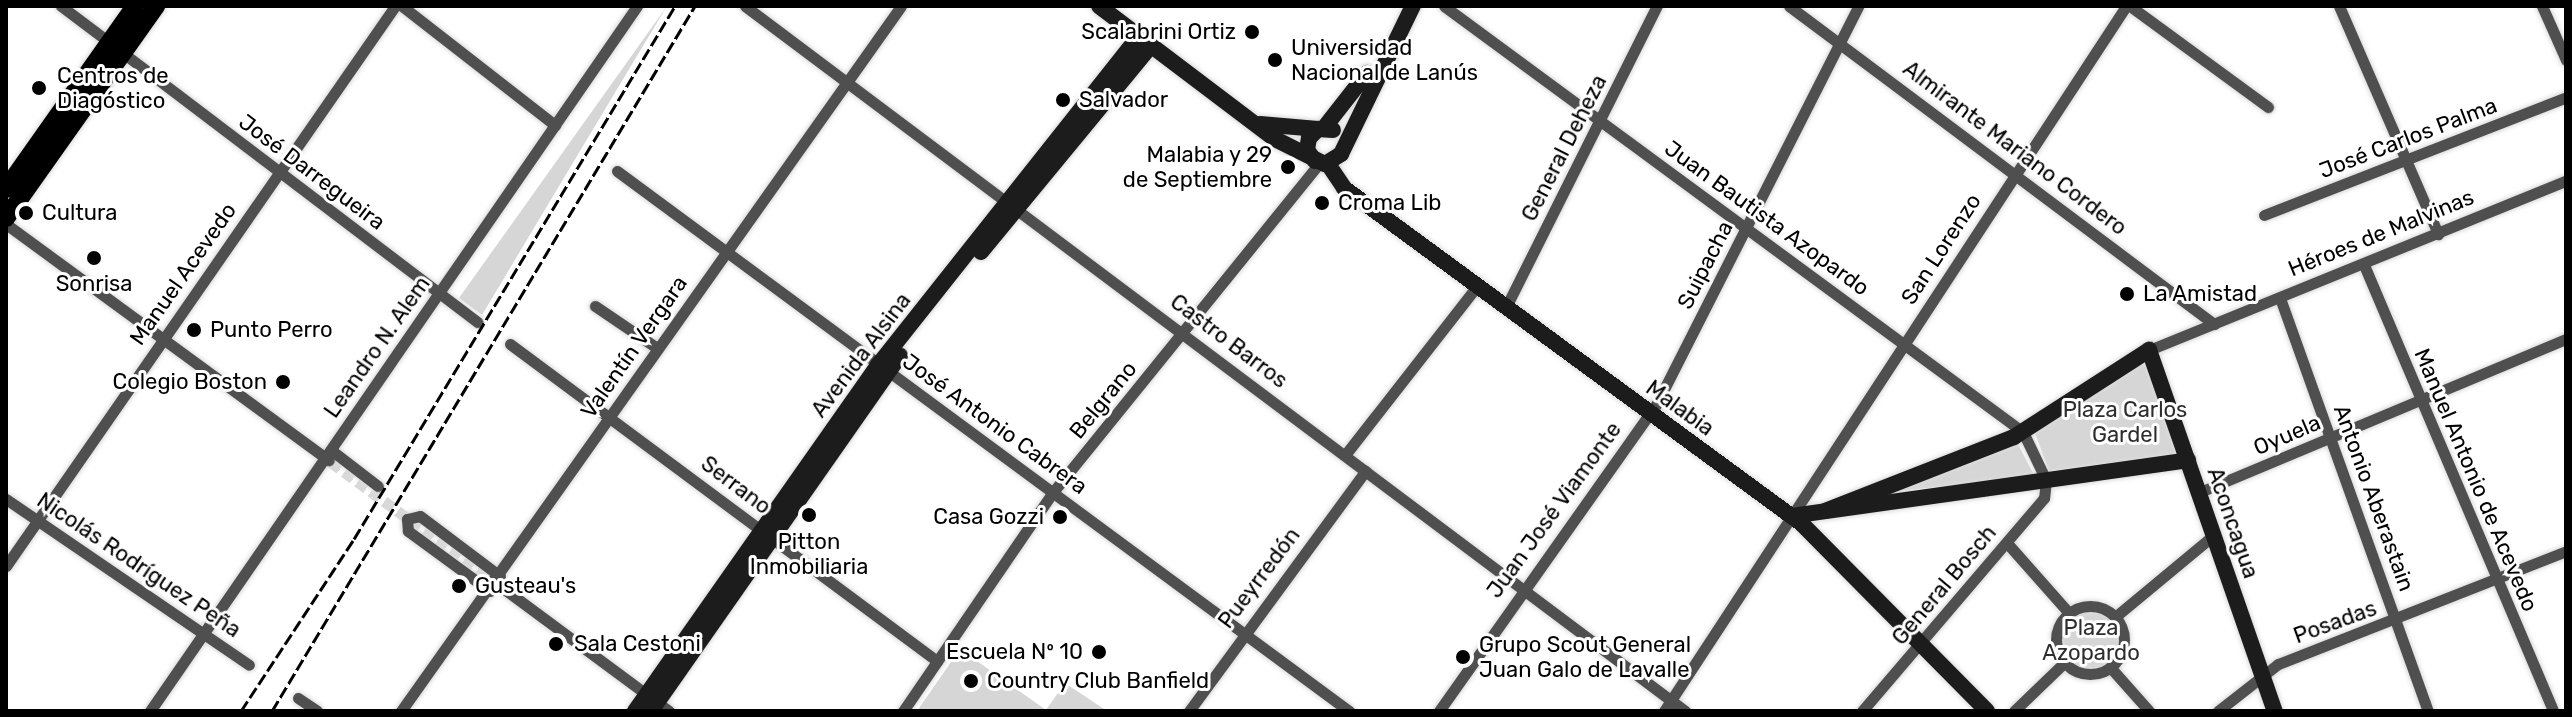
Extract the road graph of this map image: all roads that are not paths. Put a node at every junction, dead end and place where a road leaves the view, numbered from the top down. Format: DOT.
graph roads {
  1 [pos="61,6"];
  2 [pos="135,6"];
  3 [pos="156,6"];
  4 [pos="395,6"];
  5 [pos="402,6"];
  6 [pos="637,6"];
  7 [pos="745,6"];
  8 [pos="901,6"];
  9 [pos="1099,6"];
  10 [pos="1401,6"];
  11 [pos="1413,6"];
  12 [pos="1444,6"];
  13 [pos="1657,6"];
  14 [pos="1789,6"];
  15 [pos="1858,6"];
  16 [pos="2128,6"];
  17 [pos="2339,6"];
  18 [pos="2542,6"];
  19 [pos="1144,42"];
  20 [pos="1840,43"];
  21 [pos="116,47"];
  22 [pos="2566,60"];
  23 [pos="848,80"];
  24 [pos="2566,97"];
  25 [pos="2268,107"];
  26 [pos="1254,122"];
  27 [pos="1599,123"];
  28 [pos="555,125"];
  29 [pos="1321,128"];
  30 [pos="1343,143"];
  31 [pos="1321,162"];
  32 [pos="2406,162"];
  33 [pos="617,171"];
  34 [pos="278,172"];
  35 [pos="2015,173"];
  36 [pos="2566,181"];
  37 [pos="6,189"];
  38 [pos="1013,203"];
  39 [pos="2264,215"];
  40 [pos="6,218"];
  41 [pos="6,224"];
  42 [pos="1746,227"];
  43 [pos="2438,234"];
  44 [pos="724,252"];
  45 [pos="2364,265"];
  46 [pos="1477,286"];
  47 [pos="439,293"];
  48 [pos="2280,298"];
  49 [pos="595,306"];
  50 [pos="1506,307"];
  51 [pos="477,322"];
  52 [pos="2214,324"];
  53 [pos="1184,331"];
  54 [pos="161,339"];
  55 [pos="2566,339"];
  56 [pos="1905,341"];
  57 [pos="510,344"];
  58 [pos="657,348"];
  59 [pos="2149,350"];
  60 [pos="884,367"];
  61 [pos="2419,401"];
  62 [pos="1649,413"];
  63 [pos="610,416"];
  64 [pos="2023,432"];
  65 [pos="2332,438"];
  66 [pos="1345,455"];
  67 [pos="329,456"];
  68 [pos="2188,460"];
  69 [pos="1365,471"];
  70 [pos="2046,480"];
  71 [pos="378,486"];
  72 [pos="1053,492"];
  73 [pos="2200,492"];
  74 [pos="6,499"];
  75 [pos="1825,511"];
  76 [pos="1791,516"];
  77 [pos="38,521"];
  78 [pos="766,532"];
  79 [pos="2215,534"];
  80 [pos="2007,543"];
  81 [pos="2566,551"];
  82 [pos="6,566"];
  83 [pos="494,582"];
  84 [pos="2496,582"];
  85 [pos="1522,587"];
  86 [pos="2069,613"];
  87 [pos="2115,617"];
  88 [pos="2396,620"];
  89 [pos="1242,633"];
  90 [pos="205,634"];
  91 [pos="1921,644"];
  92 [pos="937,661"];
  93 [pos="2065,662"];
  94 [pos="249,665"];
  95 [pos="2110,667"];
  96 [pos="2261,674"];
  97 [pos="298,698"];
  98 [pos="1672,699"];
  99 [pos="656,705"];
  100 [pos="150,711"];
  101 [pos="317,711"];
  102 [pos="401,711"];
  103 [pos="635,711"];
  104 [pos="903,711"];
  105 [pos="1189,711"];
  106 [pos="1349,711"];
  107 [pos="1439,711"];
  108 [pos="1664,711"];
  109 [pos="1685,711"];
  110 [pos="1862,711"];
  111 [pos="1987,711"];
  112 [pos="2014,711"];
  113 [pos="2149,711"];
  114 [pos="2218,711"];
  115 [pos="2275,711"];
  116 [pos="2428,711"];
  117 [pos="2553,711"];
  1 -- 21 [label="street, José Darregueira"];
  2 -- 21 [label="main road"];
  3 -- 21 [label="main road"];
  4 -- 34 [label="street, Manuel Acevedo"];
  5 -- 28 [label="street"];
  6 -- 28 [label="street, Leandro N. Alem"];
  7 -- 23 [label="street, Castro Barros"];
  8 -- 23 [label="street, Valentín Vergara"];
  9 -- 19 [label="street, Malabia"];
  10 -- 29 [label="street"];
  11 -- 30 [label="street"];
  12 -- 27 [label="street, Juan Bautista Azopardo"];
  13 -- 27 [label="street, General Deheza"];
  14 -- 20 [label="street, Almirante Mariano Cordero"];
  15 -- 20 [label="street, Suipacha"];
  16 -- 25 [label="street"];
  16 -- 35 [label="street, San Lorenzo"];
  17 -- 32 [label="street"];
  18 -- 22 [label="street"];
  19 -- 26 [label="street, Malabia"];
  19 -- 38 [label="street, Avenida Alsina"];
  20 -- 35 [label="street, Almirante Mariano Cordero"];
  20 -- 42 [label="street, Suipacha"];
  21 -- 34 [label="street, José Darregueira"];
  21 -- 37 [label="main road"];
  21 -- 40 [label="main road"];
  23 -- 38 [label="street, Castro Barros"];
  23 -- 44 [label="street, Valentín Vergara"];
  24 -- 32 [label="street, José Carlos Palma"];
  26 -- 29 [label="street"];
  26 -- 31 [label="street, Malabia"];
  27 -- 42 [label="street, Juan Bautista Azopardo"];
  27 -- 50 [label="street, General Deheza"];
  28 -- 47 [label="street, Leandro N. Alem"];
  29 -- 30 [label="street"];
  29 -- 31 [label="street"];
  30 -- 31 [label="street"];
  31 -- 46 [label="street, Malabia"];
  31 -- 53 [label="street, Belgrano"];
  32 -- 39 [label="street, José Carlos Palma"];
  32 -- 43 [label="street"];
  33 -- 44 [label="street, José Antonio Cabrera"];
  34 -- 47 [label="street, José Darregueira"];
  34 -- 54 [label="street, Manuel Acevedo"];
  35 -- 52 [label="street, Almirante Mariano Cordero"];
  35 -- 56 [label="street, San Lorenzo"];
  36 -- 43 [label="street, Héroes de Malvinas"];
  38 -- 53 [label="street, Castro Barros"];
  38 -- 60 [label="street, Avenida Alsina"];
  41 -- 54 [label="street"];
  42 -- 56 [label="street, Juan Bautista Azopardo"];
  42 -- 62 [label="street, Suipacha"];
  43 -- 45 [label="street, Héroes de Malvinas"];
  44 -- 58 [label="street, Valentín Vergara"];
  44 -- 60 [label="street, José Antonio Cabrera"];
  45 -- 48 [label="street, Héroes de Malvinas"];
  45 -- 61 [label="street, Manuel Antonio de Acevedo"];
  46 -- 50 [label="street, Malabia"];
  46 -- 66 [label="street"];
  47 -- 51 [label="street, José Darregueira"];
  47 -- 67 [label="street, Leandro N. Alem"];
  48 -- 52 [label="street, Héroes de Malvinas"];
  48 -- 65 [label="street, Antonio Aberastain"];
  49 -- 58 [label="street"];
  50 -- 62 [label="street, Malabia"];
  52 -- 59 [label="street, Héroes de Malvinas"];
  53 -- 66 [label="street, Castro Barros"];
  53 -- 72 [label="street, Belgrano"];
  54 -- 67 [label="street"];
  54 -- 77 [label="street, Manuel Acevedo"];
  55 -- 61 [label="street, Oyuela"];
  56 -- 64 [label="street, Juan Bautista Azopardo"];
  56 -- 76 [label="street, San Lorenzo"];
  57 -- 63 [label="street, Serrano"];
  58 -- 63 [label="street, Valentín Vergara"];
  59 -- 64 [label="street, Héroes de Malvinas"];
  59 -- 68 [label="street, Aconcagua"];
  60 -- 72 [label="street, José Antonio Cabrera"];
  60 -- 78 [label="street, Avenida Alsina"];
  61 -- 65 [label="street, Oyuela"];
  61 -- 84 [label="street, Manuel Antonio de Acevedo"];
  62 -- 76 [label="street, Malabia"];
  62 -- 85 [label="street, Juan José Viamonte"];
  63 -- 78 [label="street, Serrano"];
  63 -- 83 [label="street, Valentín Vergara"];
  64 -- 70 [label="street, Juan Bautista Azopardo"];
  64 -- 75 [label="street, Héroes de Malvinas"];
  65 -- 73 [label="street, Oyuela"];
  65 -- 88 [label="street, Antonio Aberastain"];
  66 -- 69 [label="street, Castro Barros"];
  67 -- 71 [label="street"];
  67 -- 90 [label="street, Leandro N. Alem"];
  68 -- 70 [label="street, Héroes de Malvinas"];
  68 -- 73 [label="street, Aconcagua"];
  69 -- 85 [label="street, Castro Barros"];
  69 -- 89 [label="street, Pueyrredón"];
  70 -- 75 [label="street, Héroes de Malvinas"];
  70 -- 80 [label="street, General Bosch"];
  72 -- 89 [label="street, José Antonio Cabrera"];
  72 -- 92 [label="street, Belgrano"];
  73 -- 79 [label="street, Aconcagua"];
  74 -- 77 [label="street, Nicolás Rodríguez Peña"];
  75 -- 76 [label="street, Héroes de Malvinas"];
  76 -- 91 [label="street, Malabia"];
  76 -- 98 [label="street, San Lorenzo"];
  77 -- 82 [label="street, Manuel Acevedo"];
  77 -- 90 [label="street, Nicolás Rodríguez Peña"];
  78 -- 92 [label="street, Serrano"];
  78 -- 99 [label="street, Avenida Alsina"];
  79 -- 87 [label="street"];
  79 -- 96 [label="street, Aconcagua"];
  80 -- 86 [label="street"];
  80 -- 91 [label="street, General Bosch"];
  81 -- 84 [label="street, Posadas"];
  83 -- 83 [label="street"];
  83 -- 99 [label="street"];
  83 -- 102 [label="street, Valentín Vergara"];
  84 -- 88 [label="street, Posadas"];
  84 -- 117 [label="street, Manuel Antonio de Acevedo"];
  85 -- 98 [label="street, Castro Barros"];
  85 -- 107 [label="street, Juan José Viamonte"];
  86 -- 87 [label="street"];
  86 -- 93 [label="street"];
  87 -- 95 [label="street"];
  88 -- 96 [label="street, Posadas"];
  88 -- 116 [label="street, Antonio Aberastain"];
  89 -- 105 [label="street, Pueyrredón"];
  89 -- 106 [label="street, José Antonio Cabrera"];
  90 -- 94 [label="street, Nicolás Rodríguez Peña"];
  90 -- 100 [label="street, Leandro N. Alem"];
  91 -- 110 [label="street, General Bosch"];
  91 -- 111 [label="street, Malabia"];
  92 -- 104 [label="street, Belgrano"];
  93 -- 95 [label="street"];
  93 -- 112 [label="street"];
  95 -- 113 [label="street"];
  96 -- 114 [label="street, Posadas"];
  96 -- 115 [label="street, Aconcagua"];
  97 -- 101 [label="street"];
  98 -- 108 [label="street, San Lorenzo"];
  98 -- 109 [label="street, Castro Barros"];
  99 -- 103 [label="street, Avenida Alsina"];
}
